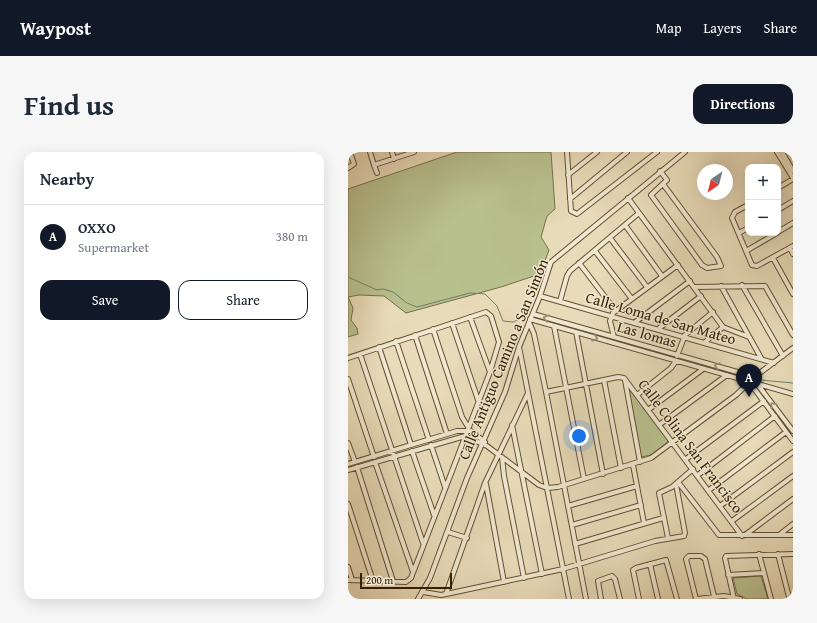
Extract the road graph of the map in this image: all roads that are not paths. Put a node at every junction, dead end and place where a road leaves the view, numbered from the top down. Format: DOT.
graph roads {
  1 [pos="350,152"];
  2 [pos="370,152"];
  3 [pos="392,152"];
  4 [pos="412,152"];
  5 [pos="567,152"];
  6 [pos="597,152"];
  7 [pos="627,152"];
  8 [pos="657,152"];
  9 [pos="685,152"];
  10 [pos="777,152"];
  11 [pos="782,152"];
  12 [pos="394,159"];
  13 [pos="374,165"];
  14 [pos="348,168"];
  15 [pos="660,171"];
  16 [pos="793,171"];
  17 [pos="377,173"];
  18 [pos="568,175"];
  19 [pos="793,179"];
  20 [pos="663,184"];
  21 [pos="781,186"];
  22 [pos="628,198"];
  23 [pos="570,199"];
  24 [pos="793,201"];
  25 [pos="745,207"];
  26 [pos="781,208"];
  27 [pos="639,213"];
  28 [pos="793,223"];
  29 [pos="625,225"];
  30 [pos="745,230"];
  31 [pos="781,230"];
  32 [pos="739,233"];
  33 [pos="772,236"];
  34 [pos="610,238"];
  35 [pos="791,247"];
  36 [pos="595,251"];
  37 [pos="746,251"];
  38 [pos="793,254"];
  39 [pos="773,258"];
  40 [pos="579,263"];
  41 [pos="678,265"];
  42 [pos="662,276"];
  43 [pos="690,281"];
  44 [pos="742,285"];
  45 [pos="721,286"];
  46 [pos="647,287"];
  47 [pos="694,287"];
  48 [pos="793,294"];
  49 [pos="540,296"];
  50 [pos="701,296"];
  51 [pos="632,299"];
  52 [pos="560,302"];
  53 [pos="616,311"];
  54 [pos="713,312"];
  55 [pos="533,314"];
  56 [pos="611,316"];
  57 [pos="470,317"];
  58 [pos="530,321"];
  59 [pos="452,323"];
  60 [pos="634,323"];
  61 [pos="554,326"];
  62 [pos="723,327"];
  63 [pos="433,329"];
  64 [pos="658,329"];
  65 [pos="576,332"];
  66 [pos="415,335"];
  67 [pos="793,335"];
  68 [pos="614,337"];
  69 [pos="684,337"];
  70 [pos="749,337"];
  71 [pos="396,341"];
  72 [pos="705,342"];
  73 [pos="379,347"];
  74 [pos="519,347"];
  75 [pos="793,348"];
  76 [pos="360,354"];
  77 [pos="677,356"];
  78 [pos="783,356"];
  79 [pos="348,358"];
  80 [pos="761,358"];
  81 [pos="676,361"];
  82 [pos="774,363"];
  83 [pos="703,368"];
  84 [pos="490,372"];
  85 [pos="727,375"];
  86 [pos="348,379"];
  87 [pos="625,379"];
  88 [pos="753,379"];
  89 [pos="604,380"];
  90 [pos="750,383"];
  91 [pos="585,384"];
  92 [pos="758,385"];
  93 [pos="566,388"];
  94 [pos="546,392"];
  95 [pos="528,393"];
  96 [pos="791,394"];
  97 [pos="637,395"];
  98 [pos="793,399"];
  99 [pos="478,400"];
  100 [pos="764,401"];
  101 [pos="648,410"];
  102 [pos="775,416"];
  103 [pos="512,425"];
  104 [pos="659,425"];
  105 [pos="467,429"];
  106 [pos="793,431"];
  107 [pos="786,432"];
  108 [pos="447,434"];
  109 [pos="465,436"];
  110 [pos="429,440"];
  111 [pos="483,441"];
  112 [pos="793,441"];
  113 [pos="673,442"];
  114 [pos="348,443"];
  115 [pos="411,445"];
  116 [pos="431,445"];
  117 [pos="392,451"];
  118 [pos="412,451"];
  119 [pos="793,452"];
  120 [pos="500,455"];
  121 [pos="393,456"];
  122 [pos="374,457"];
  123 [pos="686,459"];
  124 [pos="355,462"];
  125 [pos="375,462"];
  126 [pos="640,462"];
  127 [pos="348,464"];
  128 [pos="633,465"];
  129 [pos="357,467"];
  130 [pos="621,468"];
  131 [pos="693,469"];
  132 [pos="348,470"];
  133 [pos="523,473"];
  134 [pos="603,474"];
  135 [pos="698,475"];
  136 [pos="793,476"];
  137 [pos="584,479"];
  138 [pos="486,483"];
  139 [pos="677,483"];
  140 [pos="564,485"];
  141 [pos="637,486"];
  142 [pos="445,487"];
  143 [pos="547,488"];
  144 [pos="709,490"];
  145 [pos="793,500"];
  146 [pos="348,504"];
  147 [pos="641,505"];
  148 [pos="568,506"];
  149 [pos="720,506"];
  150 [pos="434,515"];
  151 [pos="663,518"];
  152 [pos="732,521"];
  153 [pos="644,523"];
  154 [pos="793,524"];
  155 [pos="572,525"];
  156 [pos="448,532"];
  157 [pos="778,535"];
  158 [pos="793,535"];
  159 [pos="743,536"];
  160 [pos="466,538"];
  161 [pos="668,538"];
  162 [pos="423,544"];
  163 [pos="575,544"];
  164 [pos="759,554"];
  165 [pos="778,554"];
  166 [pos="793,554"];
  167 [pos="650,564"];
  168 [pos="579,565"];
  169 [pos="348,567"];
  170 [pos="563,569"];
  171 [pos="413,572"];
  172 [pos="763,573"];
  173 [pos="542,574"];
  174 [pos="728,575"];
  175 [pos="524,578"];
  176 [pos="350,580"];
  177 [pos="373,581"];
  178 [pos="393,581"];
  179 [pos="504,582"];
  180 [pos="423,592"];
  181 [pos="446,594"];
  182 [pos="714,596"];
  183 [pos="789,597"];
  184 [pos="585,598"];
  185 [pos="734,598"];
  186 [pos="418,599"];
  187 [pos="569,599"];
  188 [pos="601,599"];
  189 [pos="620,599"];
  190 [pos="639,599"];
  191 [pos="658,599"];
  192 [pos="677,599"];
  193 [pos="697,599"];
  194 [pos="740,599"];
  195 [pos="771,599"];
  1 -- 14 [label="street"];
  2 -- 13 [label="street"];
  3 -- 12 [label="street"];
  4 -- 12 [label="street"];
  5 -- 18 [label="street"];
  6 -- 18 [label="street"];
  7 -- 23 [label="street"];
  8 -- 23 [label="street"];
  9 -- 15 [label="street, Calle Antiguo Camino a San Simón"];
  10 -- 19 [label="street"];
  11 -- 16 [label="street"];
  12 -- 13 [label="street"];
  13 -- 17 [label="street"];
  15 -- 20 [label="street"];
  15 -- 22 [label="street, Calle Antiguo Camino a San Simón"];
  18 -- 23 [label="street"];
  19 -- 21 [label="street"];
  20 -- 20 [label="street"];
  22 -- 27 [label="street"];
  22 -- 49 [label="street, Calle Antiguo Camino a San Simón"];
  24 -- 26 [label="street"];
  25 -- 32 [label="street"];
  27 -- 29 [label="street"];
  27 -- 41 [label="street"];
  28 -- 31 [label="street"];
  29 -- 34 [label="street"];
  29 -- 42 [label="street"];
  30 -- 32 [label="street"];
  32 -- 37 [label="street"];
  33 -- 37 [label="street"];
  34 -- 36 [label="street"];
  34 -- 46 [label="street"];
  35 -- 38 [label="street"];
  35 -- 39 [label="street"];
  36 -- 40 [label="street"];
  36 -- 51 [label="street"];
  37 -- 39 [label="street"];
  39 -- 48 [label="street"];
  40 -- 52 [label="street"];
  40 -- 53 [label="street"];
  41 -- 42 [label="street"];
  41 -- 43 [label="street"];
  42 -- 46 [label="street"];
  43 -- 47 [label="street"];
  43 -- 60 [label="street"];
  44 -- 45 [label="street"];
  44 -- 67 [label="street"];
  44 -- 78 [label="street"];
  45 -- 47 [label="street"];
  45 -- 70 [label="street"];
  46 -- 51 [label="street"];
  47 -- 50 [label="street"];
  49 -- 52 [label="street, Calle Loma de San Mateo"];
  49 -- 55 [label="street, Calle Antiguo Camino a San Simón"];
  50 -- 54 [label="street"];
  50 -- 64 [label="street"];
  51 -- 53 [label="street"];
  52 -- 56 [label="street, Calle Loma de San Mateo"];
  53 -- 56 [label="street"];
  54 -- 62 [label="street"];
  54 -- 69 [label="street"];
  55 -- 58 [label="street, Calle Antiguo Camino a San Simón"];
  68 -- 55 [label="street, Las lomas, one-way"];
  56 -- 60 [label="street, Calle Loma de San Mateo"];
  56 -- 68 [label="street"];
  57 -- 59 [label="street"];
  57 -- 84 [label="street"];
  57 -- 84 [label="street"];
  58 -- 61 [label="street, Las lomas"];
  58 -- 74 [label="street, Calle Antiguo Camino a San Simón"];
  58 -- 94 [label="street"];
  59 -- 63 [label="street"];
  59 -- 99 [label="street"];
  60 -- 64 [label="street, Calle Loma de San Mateo"];
  61 -- 65 [label="street, Las lomas"];
  61 -- 93 [label="street"];
  62 -- 70 [label="street"];
  62 -- 72 [label="street"];
  63 -- 66 [label="street"];
  63 -- 105 [label="street"];
  64 -- 69 [label="street, Calle Loma de San Mateo"];
  65 -- 81 [label="street, Las lomas, one-way"];
  65 -- 91 [label="street"];
  66 -- 71 [label="street"];
  66 -- 108 [label="street"];
  68 -- 77 [label="street, Las lomas"];
  69 -- 72 [label="street, Calle Loma de San Mateo"];
  69 -- 77 [label="street"];
  70 -- 80 [label="street"];
  71 -- 73 [label="street"];
  71 -- 110 [label="street"];
  72 -- 80 [label="street, Calle Loma de San Mateo"];
  73 -- 76 [label="street"];
  73 -- 115 [label="street"];
  74 -- 95 [label="street"];
  74 -- 111 [label="street, Calle Antiguo Camino a San Simón"];
  75 -- 78 [label="street"];
  76 -- 79 [label="street"];
  76 -- 117 [label="street"];
  88 -- 77 [label="street, Las lomas, one-way"];
  78 -- 82 [label="street"];
  80 -- 82 [label="street, Calle Loma de San Mateo"];
  81 -- 83 [label="street, Las lomas"];
  81 -- 97 [label="street"];
  82 -- 88 [label="street"];
  83 -- 85 [label="street, Las lomas"];
  83 -- 101 [label="street"];
  84 -- 99 [label="street"];
  85 -- 90 [label="street, Las lomas"];
  85 -- 104 [label="street"];
  86 -- 122 [label="street"];
  87 -- 89 [label="street, Calle Colina San Francisco"];
  87 -- 97 [label="street, Calle Colina San Francisco"];
  87 -- 126 [label="street"];
  88 -- 90 [label="street"];
  88 -- 92 [label="street"];
  89 -- 91 [label="street, Calle Colina San Francisco"];
  89 -- 130 [label="street"];
  90 -- 92 [label="street, Las lomas"];
  90 -- 100 [label="street"];
  90 -- 113 [label="street"];
  91 -- 93 [label="street, Calle Colina San Francisco"];
  91 -- 134 [label="street"];
  92 -- 96 [label="street, Las lomas"];
  106 -- 92 [label="street, one-way"];
  93 -- 94 [label="street, Calle Colina San Francisco"];
  93 -- 137 [label="street"];
  94 -- 140 [label="street"];
  95 -- 103 [label="street"];
  95 -- 143 [label="street"];
  96 -- 98 [label="street"];
  97 -- 101 [label="street, Calle Colina San Francisco"];
  99 -- 105 [label="street"];
  100 -- 102 [label="street"];
  100 -- 123 [label="street"];
  101 -- 104 [label="street, Calle Colina San Francisco"];
  102 -- 107 [label="street"];
  102 -- 135 [label="street"];
  103 -- 120 [label="street"];
  103 -- 133 [label="street"];
  104 -- 113 [label="street, Calle Colina San Francisco"];
  105 -- 108 [label="street"];
  105 -- 109 [label="street"];
  105 -- 111 [label="street"];
  107 -- 112 [label="street"];
  107 -- 144 [label="street"];
  108 -- 110 [label="street"];
  109 -- 111 [label="street"];
  109 -- 116 [label="street"];
  109 -- 142 [label="street"];
  110 -- 115 [label="street"];
  111 -- 120 [label="street"];
  111 -- 156 [label="street, Calle Antiguo Camino a San Simón"];
  113 -- 123 [label="street, Calle Colina San Francisco"];
  113 -- 126 [label="street"];
  114 -- 124 [label="street"];
  115 -- 117 [label="street"];
  116 -- 118 [label="street"];
  116 -- 142 [label="street"];
  117 -- 121 [label="street"];
  117 -- 122 [label="street"];
  118 -- 121 [label="street"];
  118 -- 150 [label="street"];
  119 -- 149 [label="street"];
  120 -- 133 [label="street"];
  120 -- 138 [label="street"];
  120 -- 175 [label="street"];
  121 -- 125 [label="street"];
  121 -- 162 [label="street"];
  122 -- 124 [label="street"];
  123 -- 131 [label="street, Calle Colina San Francisco"];
  124 -- 127 [label="street"];
  125 -- 129 [label="street"];
  125 -- 171 [label="street"];
  126 -- 128 [label="street"];
  128 -- 130 [label="street"];
  128 -- 141 [label="street"];
  129 -- 132 [label="street"];
  129 -- 178 [label="street"];
  130 -- 134 [label="street"];
  131 -- 135 [label="street, Calle Colina San Francisco"];
  131 -- 139 [label="street"];
  133 -- 143 [label="street"];
  133 -- 173 [label="street"];
  134 -- 137 [label="street"];
  135 -- 144 [label="street, Calle Colina San Francisco"];
  136 -- 152 [label="street"];
  137 -- 140 [label="street"];
  138 -- 160 [label="street"];
  138 -- 179 [label="street"];
  139 -- 151 [label="street"];
  139 -- 159 [label="street, Calle Colina San Francisco"];
  139 -- 161 [label="street"];
  140 -- 143 [label="street"];
  140 -- 148 [label="street"];
  141 -- 147 [label="street"];
  141 -- 148 [label="street"];
  142 -- 150 [label="street"];
  143 -- 170 [label="street"];
  144 -- 149 [label="street, Calle Colina San Francisco"];
  145 -- 159 [label="street"];
  146 -- 177 [label="street"];
  147 -- 153 [label="street"];
  147 -- 155 [label="street"];
  148 -- 155 [label="street"];
  149 -- 152 [label="street, Calle Colina San Francisco"];
  150 -- 162 [label="street"];
  151 -- 153 [label="street"];
  151 -- 161 [label="street"];
  152 -- 159 [label="street, Calle Colina San Francisco"];
  153 -- 163 [label="street"];
  154 -- 157 [label="street"];
  155 -- 163 [label="street"];
  156 -- 160 [label="street"];
  156 -- 180 [label="street, Calle Antiguo Camino a San Simón"];
  157 -- 158 [label="street, Calle Colina San Francisco"];
  157 -- 159 [label="street, Calle Colina San Francisco"];
  160 -- 181 [label="street"];
  161 -- 168 [label="street"];
  162 -- 171 [label="street"];
  163 -- 168 [label="street"];
  164 -- 165 [label="street"];
  164 -- 172 [label="street"];
  164 -- 174 [label="street"];
  165 -- 166 [label="street"];
  165 -- 183 [label="street"];
  167 -- 190 [label="street"];
  167 -- 191 [label="street"];
  167 -- 192 [label="street"];
  168 -- 170 [label="street"];
  168 -- 184 [label="street"];
  169 -- 176 [label="street"];
  170 -- 173 [label="street"];
  170 -- 187 [label="street"];
  171 -- 178 [label="street"];
  172 -- 174 [label="street"];
  172 -- 195 [label="street"];
  173 -- 175 [label="street"];
  174 -- 185 [label="street"];
  175 -- 179 [label="street"];
  176 -- 177 [label="street"];
  177 -- 178 [label="street"];
  179 -- 181 [label="street"];
  180 -- 181 [label="street"];
  180 -- 186 [label="street, Calle Antiguo Camino a San Simón"];
  182 -- 185 [label="street"];
  182 -- 193 [label="street"];
  182 -- 193 [label="street"];
  185 -- 194 [label="street"];
  188 -- 189 [label="street"];
}
